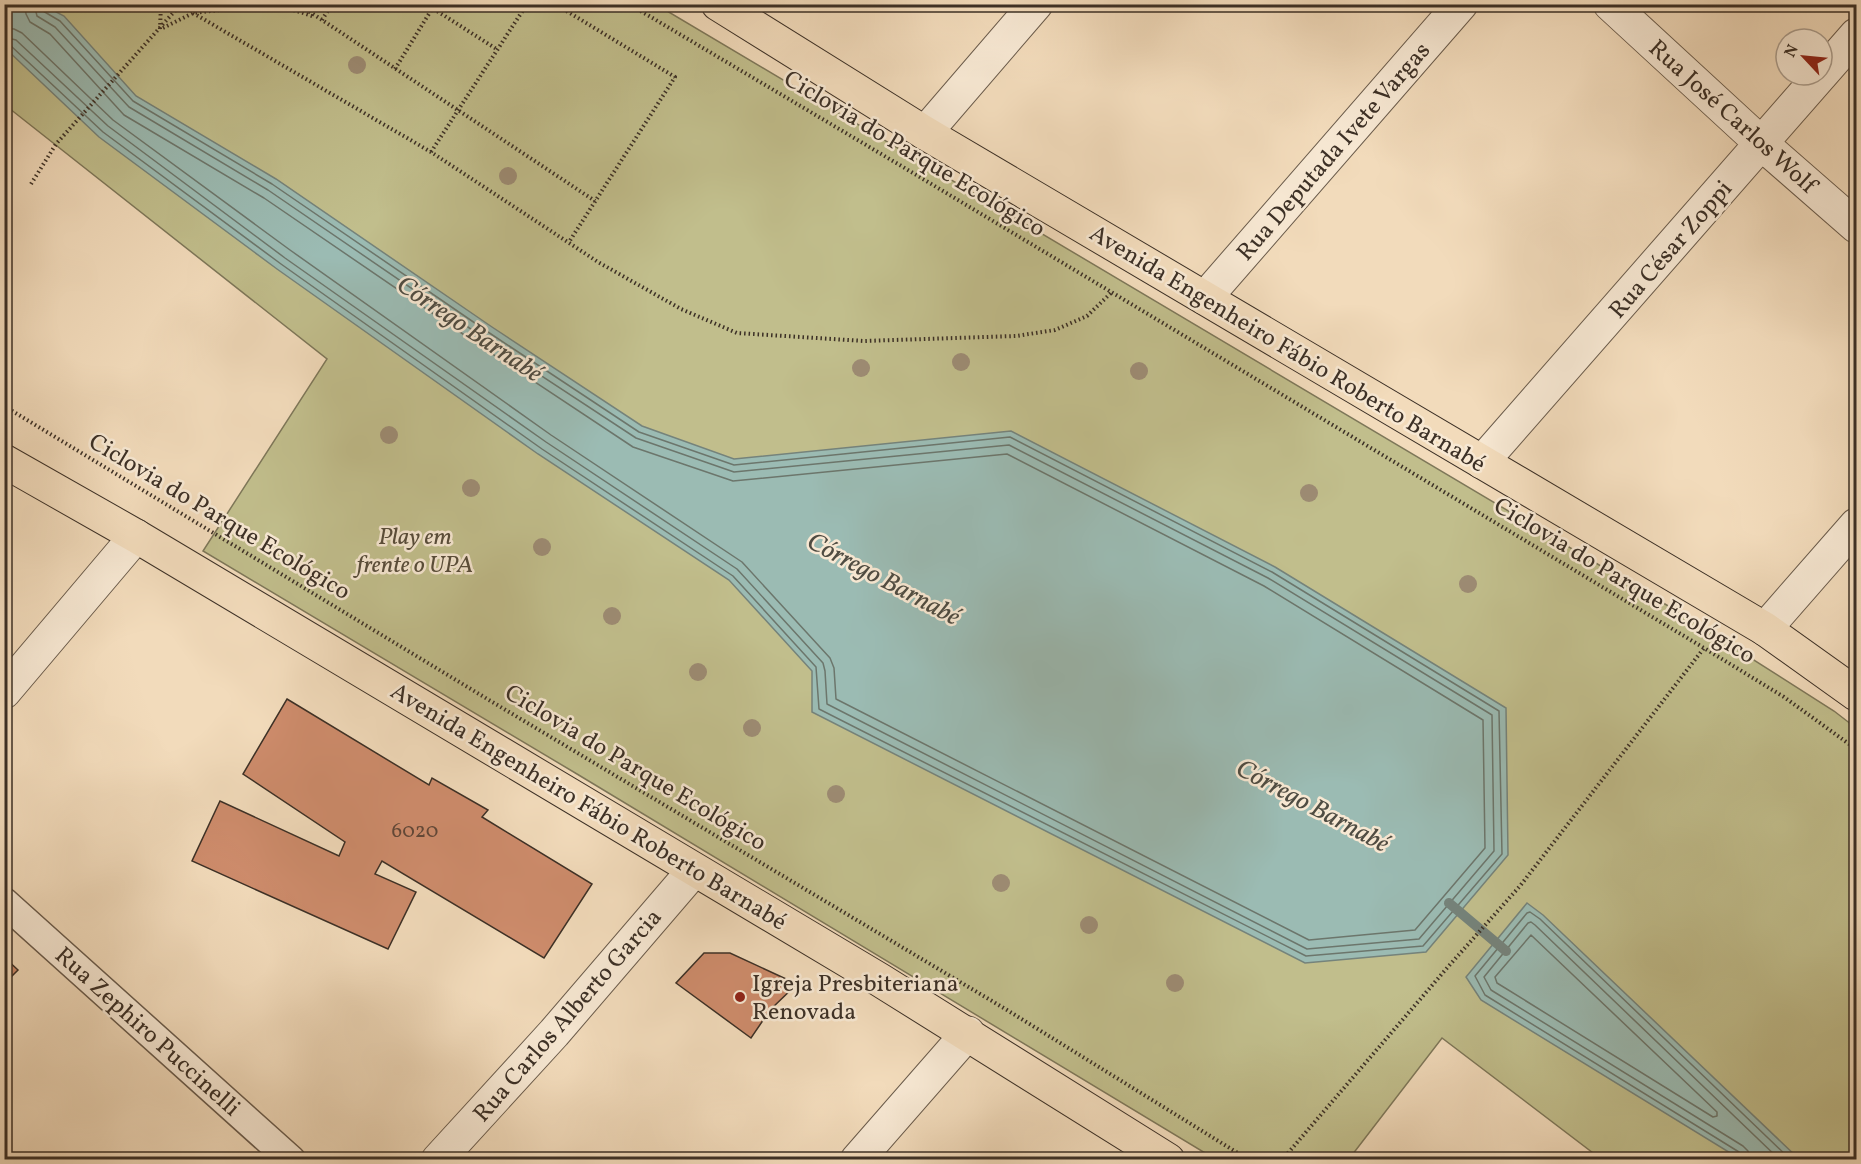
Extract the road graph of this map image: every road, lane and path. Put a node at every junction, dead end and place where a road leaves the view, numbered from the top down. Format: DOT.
graph roads {
  1 [pos="161,4"];
  2 [pos="181,4"];
  3 [pos="298,4"];
  4 [pos="332,4"];
  5 [pos="426,4"];
  6 [pos="527,4"];
  7 [pos="555,4"];
  8 [pos="629,4"];
  9 [pos="718,4"];
  10 [pos="1036,4"];
  11 [pos="1461,4"];
  12 [pos="1610,4"];
  13 [pos="434,6"];
  14 [pos="192,12"];
  15 [pos="323,20"];
  16 [pos="160,30"];
  17 [pos="1857,35"];
  18 [pos="498,50"];
  19 [pos="395,69"];
  20 [pos="458,111"];
  21 [pos="925,133"];
  22 [pos="1762,144"];
  23 [pos="431,152"];
  24 [pos="31,184"];
  25 [pos="596,201"];
  26 [pos="1857,226"];
  27 [pos="569,242"];
  28 [pos="1112,292"];
  29 [pos="1204,297"];
  30 [pos="4,406"];
  31 [pos="4,461"];
  32 [pos="1482,462"];
  33 [pos="1857,525"];
  34 [pos="136,536"];
  35 [pos="1766,629"];
  36 [pos="1704,648"];
  37 [pos="4,692"];
  38 [pos="1857,694"];
  39 [pos="1857,749"];
  40 [pos="694,870"];
  41 [pos="4,902"];
  42 [pos="968,1033"];
  43 [pos="291,1160"];
  44 [pos="438,1160"];
  45 [pos="856,1160"];
  46 [pos="1168,1160"];
  47 [pos="1249,1160"];
  48 [pos="1282,1160"];
  1 -- 16 [label="path"];
  2 -- 16 [label="path"];
  3 -- 15 [label="path"];
  4 -- 15 [label="path"];
  5 -- 13 [label="path"];
  6 -- 18 [label="path"];
  7 -- 25 [label="path"];
  8 -- 28 [label="path, Ciclovia do Parque Ecológico"];
  9 -- 21 [label="main road, Avenida Engenheiro Fábio Roberto Barnabé"];
  10 -- 21 [label="street"];
  11 -- 29 [label="street, Rua Deputada Ivete Vargas"];
  12 -- 22 [label="street, Rua José Carlos Wolf"];
  13 -- 18 [label="path"];
  13 -- 19 [label="path"];
  14 -- 15 [label="path"];
  14 -- 16 [label="path"];
  14 -- 23 [label="path"];
  15 -- 19 [label="path"];
  16 -- 24 [label="path"];
  17 -- 22 [label="street, Rua César Zoppi"];
  18 -- 20 [label="path"];
  19 -- 20 [label="path"];
  20 -- 23 [label="path"];
  20 -- 25 [label="path"];
  21 -- 29 [label="main road, Avenida Engenheiro Fábio Roberto Barnabé"];
  22 -- 26 [label="street, Rua José Carlos Wolf"];
  22 -- 32 [label="street, Rua César Zoppi"];
  23 -- 27 [label="path"];
  25 -- 27 [label="path"];
  27 -- 28 [label="path"];
  28 -- 36 [label="path, Ciclovia do Parque Ecológico"];
  29 -- 32 [label="main road, Avenida Engenheiro Fábio Roberto Barnabé"];
  30 -- 47 [label="path, Ciclovia do Parque Ecológico"];
  31 -- 34 [label="main road, Avenida Engenheiro Fábio Roberto Barnabé"];
  32 -- 35 [label="main road, Avenida Engenheiro Fábio Roberto Barnabé"];
  33 -- 35 [label="street"];
  34 -- 37 [label="street"];
  34 -- 40 [label="main road, Avenida Engenheiro Fábio Roberto Barnabé"];
  35 -- 38 [label="main road, Avenida Engenheiro Fábio Roberto Barnabé"];
  36 -- 39 [label="path, Ciclovia do Parque Ecológico"];
  36 -- 48 [label="path"];
  40 -- 42 [label="main road, Avenida Engenheiro Fábio Roberto Barnabé"];
  40 -- 44 [label="street, Rua Carlos Alberto Garcia"];
  41 -- 43 [label="street, Rua Zephiro Puccinelli"];
  42 -- 45 [label="street"];
  42 -- 46 [label="main road, Avenida Engenheiro Fábio Roberto Barnabé"];
}
